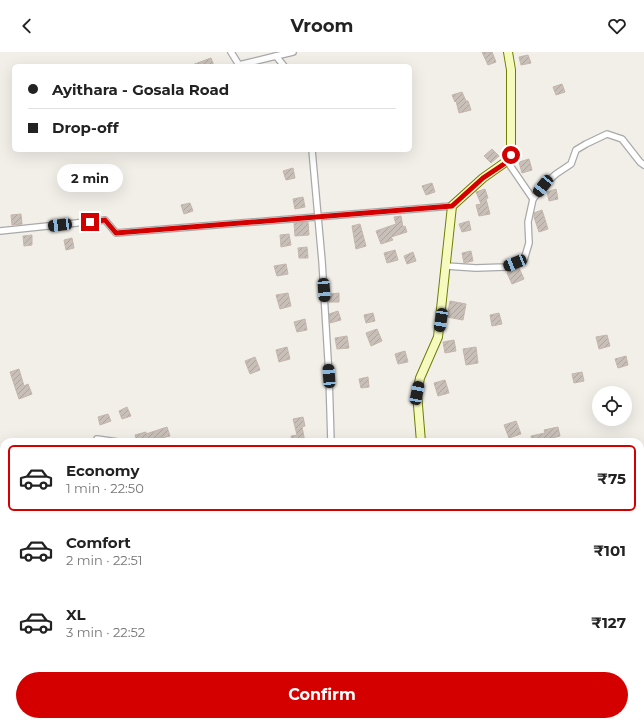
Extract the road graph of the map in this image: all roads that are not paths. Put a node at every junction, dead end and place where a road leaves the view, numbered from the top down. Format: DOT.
graph roads {
  1 [pos="231,52"];
  2 [pos="293,52"];
  3 [pos="508,52"];
  4 [pos="276,56"];
  5 [pos="238,64"];
  6 [pos="243,64"];
  7 [pos="282,64"];
  8 [pos="312,152"];
  9 [pos="507,162"];
  10 [pos="644,165"];
  11 [pos="533,199"];
  12 [pos="452,206"];
  13 [pos="317,217"];
  14 [pos="0,231"];
  15 [pos="446,266"];
  16 [pos="331,438"];
  17 [pos="421,438"];
  1 -- 5 [label="street"];
  2 -- 4 [label="street"];
  3 -- 9 [label="main road"];
  4 -- 6 [label="street"];
  4 -- 7 [label="street"];
  8 -- 13 [label="street"];
  9 -- 11 [label="street"];
  9 -- 12 [label="main road"];
  10 -- 11 [label="street"];
  11 -- 15 [label="street"];
  12 -- 13 [label="street"];
  12 -- 15 [label="main road"];
  13 -- 14 [label="street"];
  13 -- 16 [label="street"];
  15 -- 17 [label="main road"];
}
